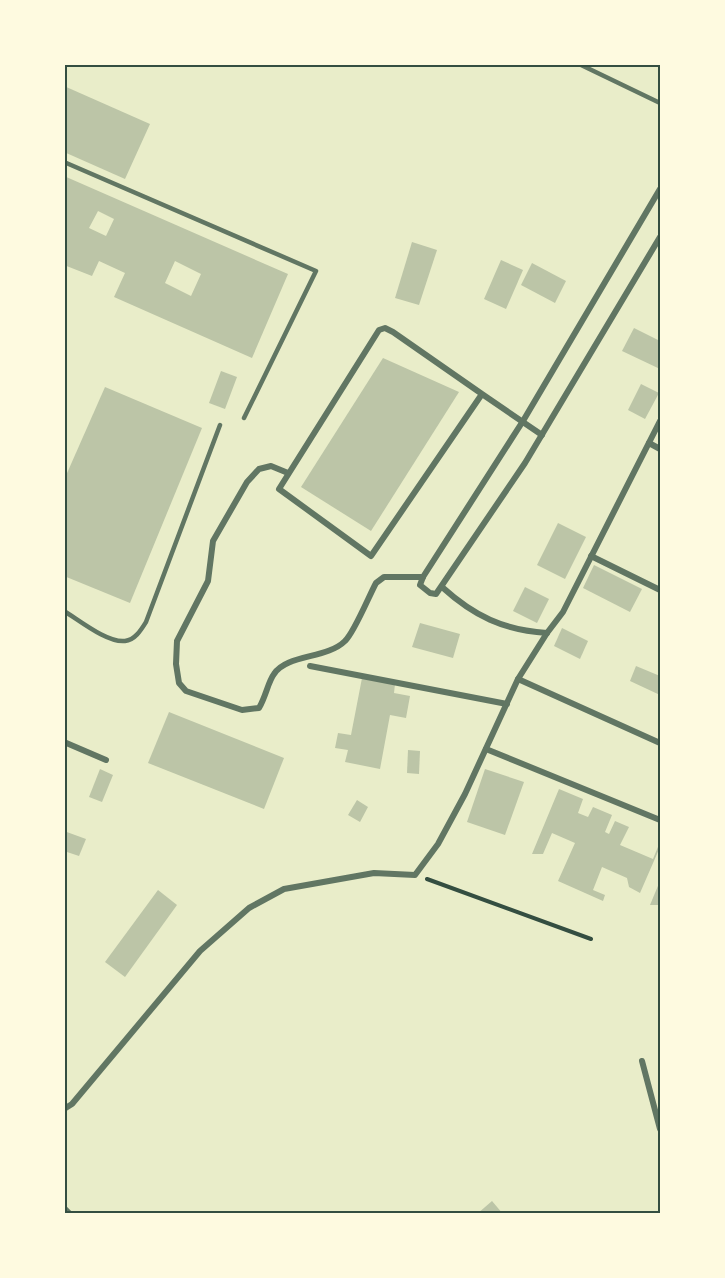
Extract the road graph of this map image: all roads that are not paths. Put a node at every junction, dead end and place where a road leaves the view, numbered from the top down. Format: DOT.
graph roads {
  1 [pos="579,64"];
  2 [pos="660,103"];
  3 [pos="64,162"];
  4 [pos="660,189"];
  5 [pos="660,237"];
  6 [pos="482,394"];
  7 [pos="244,418"];
  8 [pos="523,421"];
  9 [pos="660,421"];
  10 [pos="220,425"];
  11 [pos="542,435"];
  12 [pos="649,443"];
  13 [pos="660,449"];
  14 [pos="288,473"];
  15 [pos="591,556"];
  16 [pos="423,577"];
  17 [pos="442,587"];
  18 [pos="660,590"];
  19 [pos="64,610"];
  20 [pos="547,633"];
  21 [pos="310,666"];
  22 [pos="518,679"];
  23 [pos="507,704"];
  24 [pos="64,742"];
  25 [pos="660,743"];
  26 [pos="486,749"];
  27 [pos="106,760"];
  28 [pos="660,820"];
  29 [pos="642,1061"];
  30 [pos="64,1109"];
  31 [pos="660,1129"];
  32 [pos="64,1208"];
  33 [pos="70,1214"];
  1 -- 2 [label="lane"];
  3 -- 7 [label="lane"];
  4 -- 8 [label="street"];
  5 -- 11 [label="street"];
  6 -- 8 [label="street"];
  6 -- 14 [label="street"];
  6 -- 14 [label="street"];
  8 -- 11 [label="street"];
  8 -- 16 [label="street"];
  9 -- 12 [label="street"];
  10 -- 19 [label="lane"];
  11 -- 17 [label="street"];
  12 -- 13 [label="street"];
  12 -- 15 [label="street"];
  14 -- 16 [label="street"];
  15 -- 18 [label="street"];
  15 -- 20 [label="street"];
  16 -- 17 [label="street"];
  17 -- 20 [label="street"];
  20 -- 22 [label="street"];
  21 -- 23 [label="street"];
  22 -- 23 [label="street"];
  22 -- 25 [label="street"];
  23 -- 26 [label="street"];
  24 -- 27 [label="street"];
  26 -- 28 [label="street"];
  26 -- 30 [label="street"];
  29 -- 31 [label="street"];
  32 -- 33 [label="street"];
}
